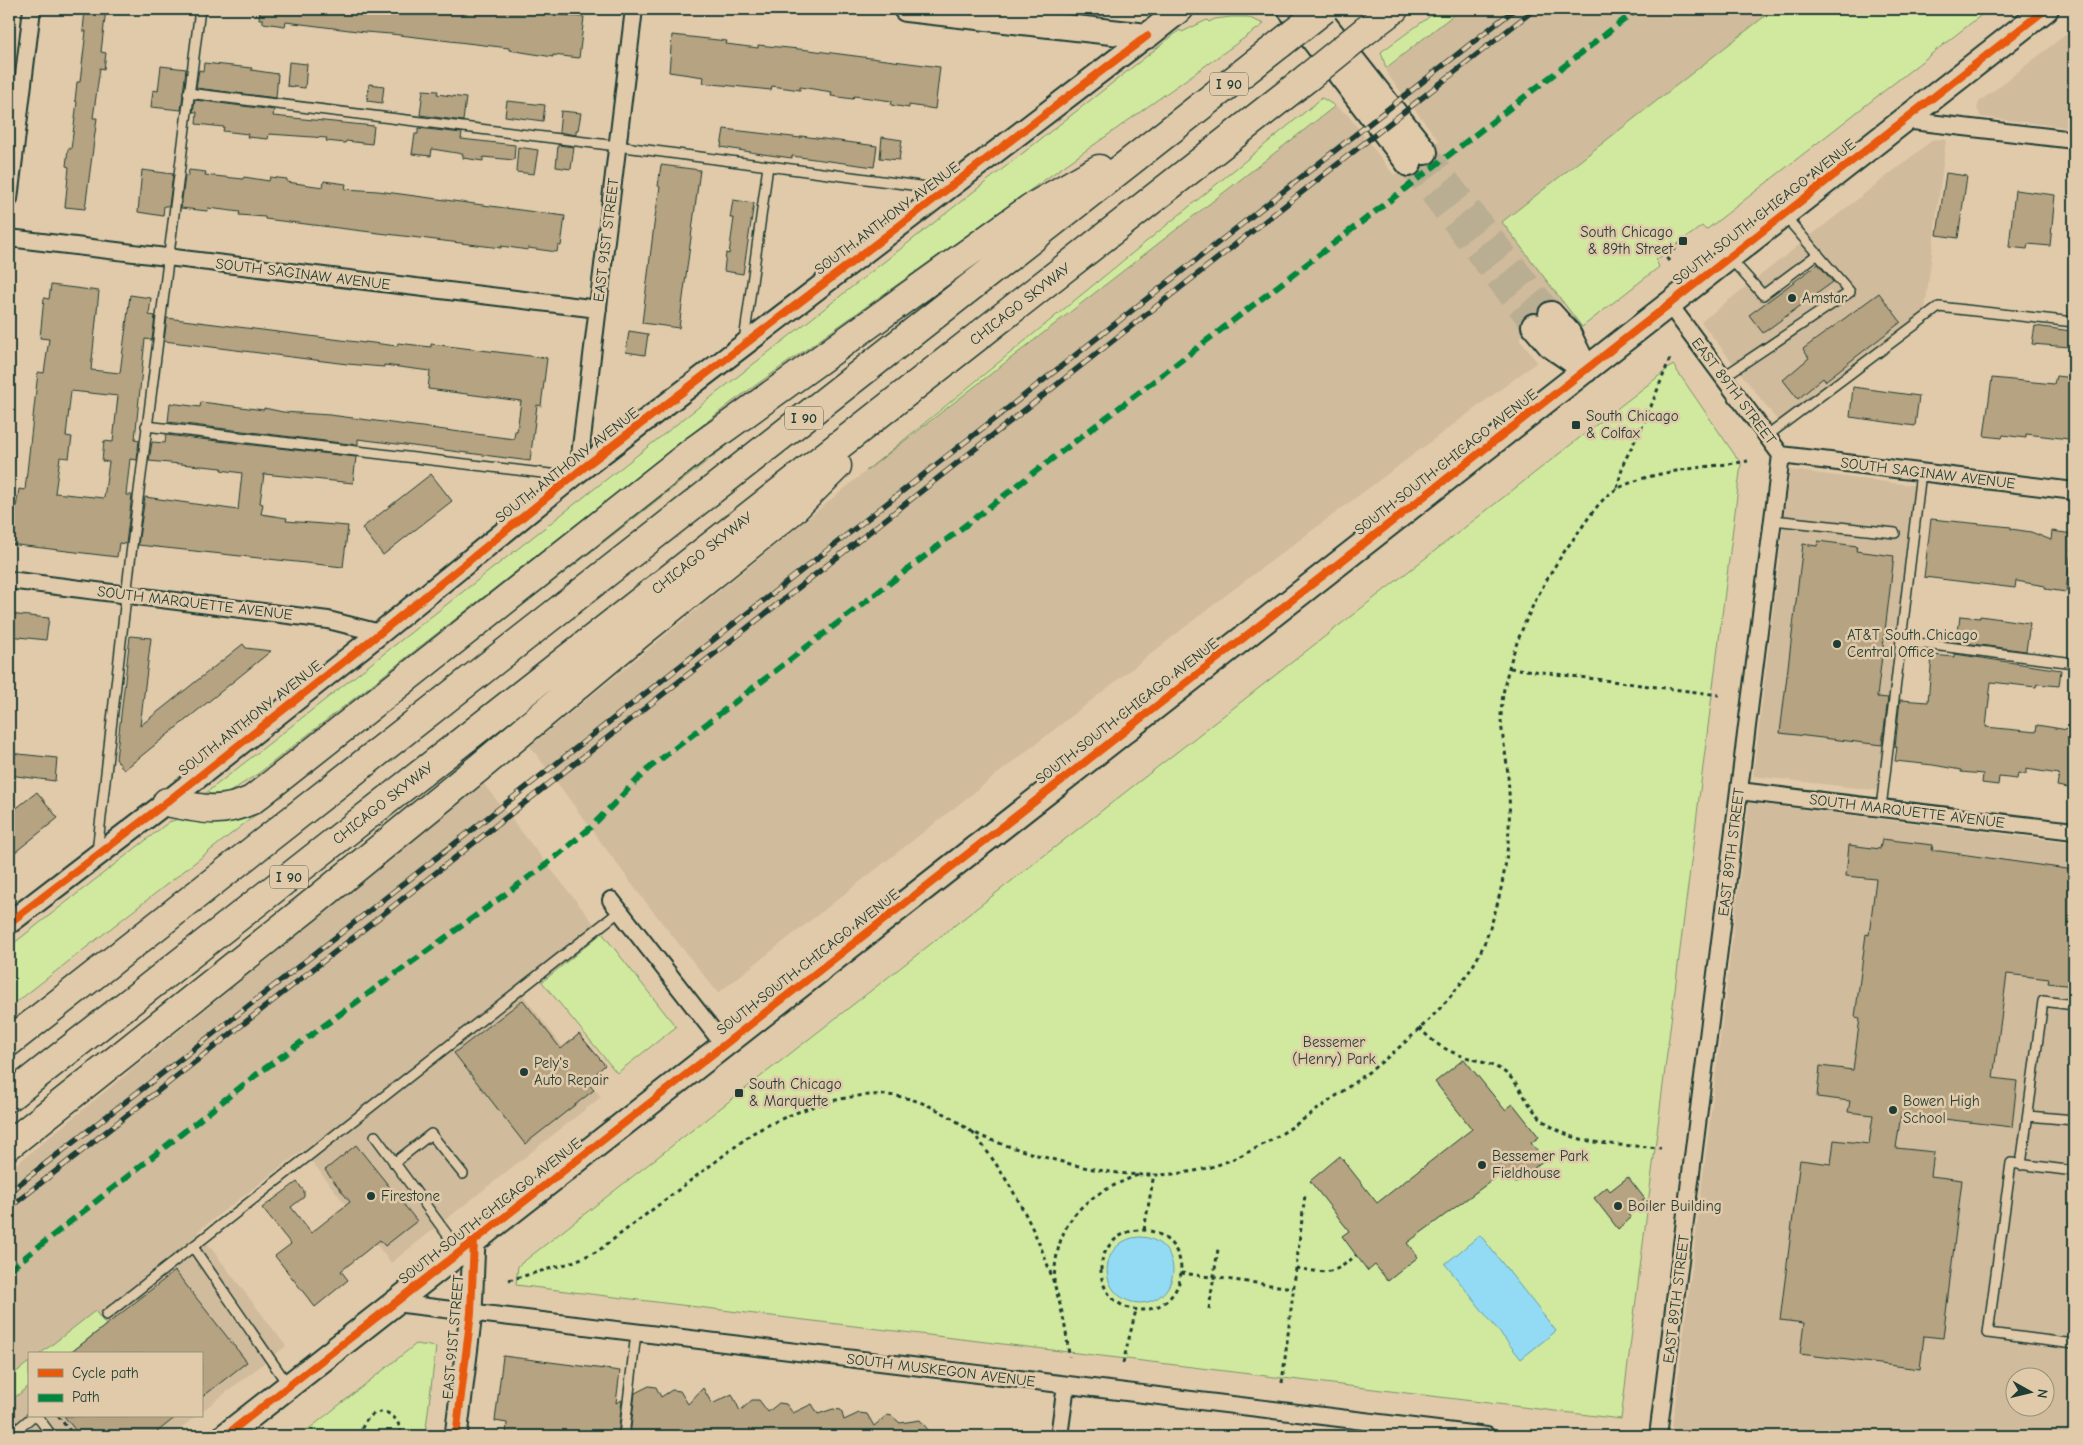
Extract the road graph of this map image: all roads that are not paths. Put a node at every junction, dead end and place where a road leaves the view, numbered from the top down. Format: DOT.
graph roads {
  1 [pos="32,9"];
  2 [pos="200,9"];
  3 [pos="634,9"];
  4 [pos="906,9"];
  5 [pos="1199,9"];
  6 [pos="1269,9"];
  7 [pos="1324,9"];
  8 [pos="1394,9"];
  9 [pos="2046,9"];
  10 [pos="1178,12"];
  11 [pos="1300,13"];
  12 [pos="1147,36"];
  13 [pos="188,93"];
  14 [pos="1904,120"];
  15 [pos="1179,124"];
  16 [pos="2074,140"];
  17 [pos="618,146"];
  18 [pos="1417,158"];
  19 [pos="768,166"];
  20 [pos="947,189"];
  21 [pos="9,199"];
  22 [pos="1784,214"];
  23 [pos="9,238"];
  24 [pos="1818,254"];
  25 [pos="167,257"];
  26 [pos="1729,257"];
  27 [pos="1669,304"];
  28 [pos="598,309"];
  29 [pos="1542,320"];
  30 [pos="2074,322"];
  31 [pos="744,345"];
  32 [pos="1586,370"];
  33 [pos="1724,377"];
  34 [pos="922,382"];
  35 [pos="146,426"];
  36 [pos="1767,436"];
  37 [pos="1781,455"];
  38 [pos="1921,472"];
  39 [pos="575,474"];
  40 [pos="2074,491"];
  41 [pos="1773,520"];
  42 [pos="1895,533"];
  43 [pos="9,580"];
  44 [pos="126,595"];
  45 [pos="380,633"];
  46 [pos="1901,641"];
  47 [pos="2074,662"];
  48 [pos="1739,791"];
  49 [pos="167,802"];
  50 [pos="1881,808"];
  51 [pos="2074,831"];
  52 [pos="97,855"];
  53 [pos="616,905"];
  54 [pos="9,921"];
  55 [pos="2074,1005"];
  56 [pos="9,1042"];
  57 [pos="724,1045"];
  58 [pos="9,1097"];
  59 [pos="2028,1116"];
  60 [pos="2074,1120"];
  61 [pos="375,1136"];
  62 [pos="9,1145"];
  63 [pos="394,1163"];
  64 [pos="2022,1165"];
  65 [pos="2074,1171"];
  66 [pos="463,1174"];
  67 [pos="467,1246"];
  68 [pos="193,1247"];
  69 [pos="395,1303"];
  70 [pos="471,1312"];
  71 [pos="106,1315"];
  72 [pos="636,1333"];
  73 [pos="2074,1344"];
  74 [pos="1066,1385"];
  75 [pos="289,1386"];
  76 [pos="32,1418"];
  77 [pos="37,1418"];
  78 [pos="10,1436"];
  79 [pos="52,1436"];
  80 [pos="225,1436"];
  81 [pos="456,1436"];
  82 [pos="624,1436"];
  83 [pos="1060,1436"];
  84 [pos="1487,1436"];
  85 [pos="1658,1436"];
  1 -- 21 [label="street"];
  2 -- 13 [label="lane"];
  3 -- 17 [label="street, EAST 91ST STREET"];
  4 -- 12 [label="main road"];
  5 -- 10 [label="main road"];
  6 -- 11 [label="main road"];
  7 -- 15 [label="highway, I 90, bridge"];
  8 -- 34 [label="highway, CHICAGO SKYWAY / I 90, bridge"];
  9 -- 14 [label="main road, SOUTH SOUTH CHICAGO AVENUE"];
  10 -- 12 [label="main road, SOUTH ANTHONY AVENUE"];
  11 -- 18 [label="main road"];
  12 -- 20 [label="street, SOUTH ANTHONY AVENUE"];
  13 -- 17 [label="lane"];
  13 -- 25 [label="lane"];
  14 -- 16 [label="street"];
  14 -- 22 [label="main road, SOUTH SOUTH CHICAGO AVENUE"];
  15 -- 49 [label="highway"];
  15 -- 56 [label="highway, I 90"];
  17 -- 19 [label="lane"];
  17 -- 28 [label="street, EAST 91ST STREET"];
  19 -- 20 [label="lane"];
  19 -- 31 [label="lane"];
  20 -- 31 [label="street, SOUTH ANTHONY AVENUE"];
  22 -- 24 [label="lane"];
  22 -- 26 [label="main road, SOUTH SOUTH CHICAGO AVENUE"];
  23 -- 25 [label="street, SOUTH SAGINAW AVENUE"];
  24 -- 26 [label="lane"];
  24 -- 33 [label="lane"];
  25 -- 28 [label="street, SOUTH SAGINAW AVENUE"];
  25 -- 35 [label="lane"];
  26 -- 27 [label="main road, SOUTH SOUTH CHICAGO AVENUE"];
  27 -- 32 [label="main road, SOUTH SOUTH CHICAGO AVENUE"];
  27 -- 33 [label="street, EAST 89TH STREET"];
  28 -- 39 [label="street, EAST 91ST STREET"];
  29 -- 32 [label="main road"];
  30 -- 36 [label="lane"];
  31 -- 39 [label="street, SOUTH ANTHONY AVENUE"];
  32 -- 57 [label="main road, SOUTH SOUTH CHICAGO AVENUE"];
  33 -- 36 [label="street, EAST 89TH STREET"];
  34 -- 58 [label="highway, CHICAGO SKYWAY / I 90"];
  34 -- 62 [label="highway"];
  35 -- 39 [label="lane"];
  35 -- 44 [label="lane"];
  36 -- 37 [label="street, EAST 89TH STREET"];
  37 -- 38 [label="street, SOUTH SAGINAW AVENUE"];
  37 -- 41 [label="street, EAST 89TH STREET"];
  38 -- 40 [label="street, SOUTH SAGINAW AVENUE"];
  38 -- 46 [label="lane"];
  39 -- 45 [label="street, SOUTH ANTHONY AVENUE"];
  41 -- 42 [label="lane"];
  41 -- 48 [label="street, EAST 89TH STREET"];
  43 -- 44 [label="street, SOUTH MARQUETTE AVENUE"];
  44 -- 45 [label="street, SOUTH MARQUETTE AVENUE"];
  44 -- 52 [label="lane"];
  45 -- 49 [label="street, SOUTH ANTHONY AVENUE"];
  46 -- 47 [label="lane"];
  46 -- 50 [label="lane"];
  48 -- 50 [label="street, SOUTH MARQUETTE AVENUE"];
  48 -- 85 [label="street, EAST 89TH STREET"];
  49 -- 52 [label="street, SOUTH ANTHONY AVENUE"];
  50 -- 51 [label="street, SOUTH MARQUETTE AVENUE"];
  52 -- 54 [label="street, SOUTH ANTHONY AVENUE"];
  53 -- 57 [label="street"];
  53 -- 68 [label="lane"];
  55 -- 59 [label="lane"];
  57 -- 67 [label="main road, SOUTH SOUTH CHICAGO AVENUE"];
  59 -- 60 [label="lane"];
  59 -- 64 [label="lane"];
  61 -- 63 [label="lane"];
  63 -- 66 [label="lane"];
  63 -- 67 [label="lane"];
  64 -- 65 [label="lane"];
  64 -- 73 [label="lane"];
  67 -- 69 [label="main road, SOUTH SOUTH CHICAGO AVENUE"];
  67 -- 70 [label="street, EAST 91ST STREET"];
  68 -- 71 [label="lane"];
  68 -- 75 [label="lane"];
  69 -- 70 [label="street, SOUTH MUSKEGON AVENUE"];
  69 -- 75 [label="main road, SOUTH SOUTH CHICAGO AVENUE"];
  70 -- 72 [label="street, SOUTH MUSKEGON AVENUE"];
  70 -- 81 [label="street, EAST 91ST STREET"];
  72 -- 74 [label="street, SOUTH MUSKEGON AVENUE"];
  72 -- 82 [label="lane"];
  74 -- 83 [label="street"];
  74 -- 84 [label="street, SOUTH MUSKEGON AVENUE"];
  75 -- 80 [label="main road, SOUTH SOUTH CHICAGO AVENUE"];
  76 -- 78 [label="lane"];
  77 -- 79 [label="lane"];
}
